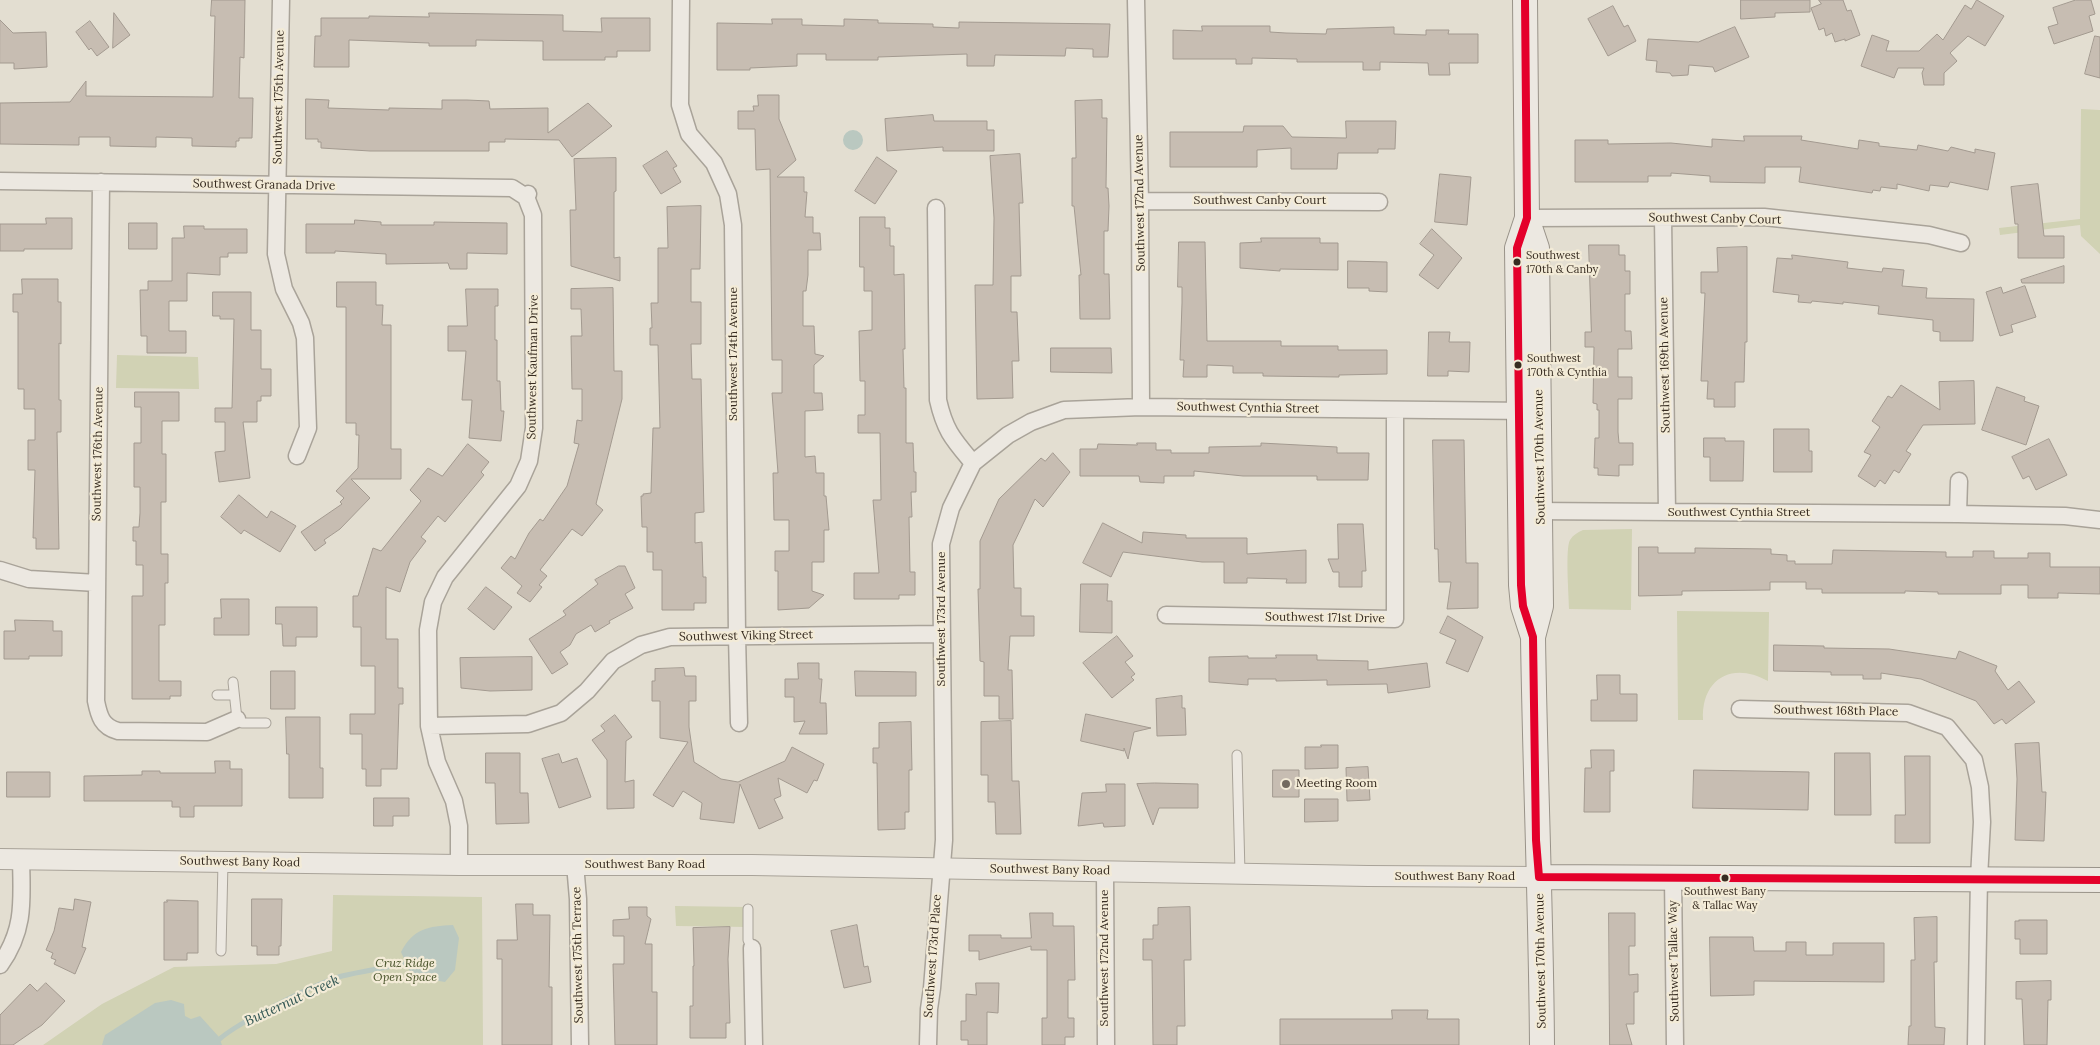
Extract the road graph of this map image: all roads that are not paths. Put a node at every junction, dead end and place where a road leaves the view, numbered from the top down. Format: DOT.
graph roads {
  1 [pos="281,0"];
  2 [pos="681,0"];
  3 [pos="1136,0"];
  4 [pos="1525,0"];
  5 [pos="0,181"];
  6 [pos="101,182"];
  7 [pos="277,184"];
  8 [pos="527,195"];
  9 [pos="1140,200"];
  10 [pos="1379,202"];
  11 [pos="936,208"];
  12 [pos="1527,218"];
  13 [pos="1663,218"];
  14 [pos="1961,242"];
  15 [pos="1141,407"];
  16 [pos="1395,410"];
  17 [pos="1529,411"];
  18 [pos="297,456"];
  19 [pos="973,463"];
  20 [pos="1959,481"];
  21 [pos="1531,511"];
  22 [pos="1666,512"];
  23 [pos="1958,514"];
  24 [pos="2100,520"];
  25 [pos="0,570"];
  26 [pos="96,583"];
  27 [pos="1166,615"];
  28 [pos="942,634"];
  29 [pos="737,635"];
  30 [pos="234,682"];
  31 [pos="217,695"];
  32 [pos="234,695"];
  33 [pos="1740,710"];
  34 [pos="237,719"];
  35 [pos="266,723"];
  36 [pos="739,723"];
  37 [pos="429,726"];
  38 [pos="1237,755"];
  39 [pos="0,859"];
  40 [pos="21,860"];
  41 [pos="223,862"];
  42 [pos="575,864"];
  43 [pos="459,865"];
  44 [pos="941,868"];
  45 [pos="1104,871"];
  46 [pos="1240,874"];
  47 [pos="1539,877"];
  48 [pos="1673,877"];
  49 [pos="1979,878"];
  50 [pos="2100,880"];
  51 [pos="748,908"];
  52 [pos="752,948"];
  53 [pos="221,951"];
  54 [pos="0,965"];
  55 [pos="580,1045"];
  56 [pos="754,1045"];
  57 [pos="928,1045"];
  58 [pos="1106,1045"];
  59 [pos="1542,1045"];
  60 [pos="1675,1045"];
  61 [pos="1976,1045"];
  1 -- 7 [label="street, Southwest 175th Avenue"];
  2 -- 29 [label="street, Southwest 174th Avenue"];
  3 -- 9 [label="street, Southwest 172nd Avenue"];
  4 -- 12 [label="main road, Southwest 170th Avenue"];
  5 -- 6 [label="street, Southwest Granada Drive"];
  6 -- 7 [label="street, Southwest Granada Drive"];
  6 -- 26 [label="street, Southwest 176th Avenue"];
  7 -- 8 [label="street, Southwest Granada Drive"];
  7 -- 18 [label="street, Southwest 175th Avenue"];
  8 -- 37 [label="street, Southwest Kaufman Drive"];
  9 -- 10 [label="street, Southwest Canby Court"];
  9 -- 15 [label="street, Southwest 172nd Avenue"];
  11 -- 19 [label="street"];
  12 -- 13 [label="street, Southwest Canby Court"];
  12 -- 17 [label="main road, Southwest 170th Avenue"];
  13 -- 14 [label="street, Southwest Canby Court"];
  13 -- 22 [label="street, Southwest 169th Avenue"];
  15 -- 16 [label="street, Southwest Cynthia Street"];
  15 -- 19 [label="street, Southwest Cynthia Street"];
  16 -- 17 [label="street, Southwest Cynthia Street"];
  16 -- 27 [label="street, Southwest 171st Drive"];
  17 -- 21 [label="main road, Southwest 170th Avenue"];
  19 -- 28 [label="street, Southwest 173rd Avenue"];
  20 -- 23 [label="street"];
  21 -- 22 [label="street, Southwest Cynthia Street"];
  21 -- 47 [label="main road, Southwest 170th Avenue"];
  22 -- 23 [label="street, Southwest Cynthia Street"];
  23 -- 24 [label="street, Southwest Cynthia Street"];
  25 -- 26 [label="street"];
  26 -- 34 [label="street, Southwest 176th Avenue"];
  28 -- 29 [label="street, Southwest Viking Street"];
  28 -- 44 [label="street, Southwest 173rd Avenue"];
  29 -- 36 [label="street, Southwest 174th Avenue"];
  29 -- 37 [label="street, Southwest Viking Street"];
  30 -- 32 [label="lane"];
  31 -- 32 [label="lane"];
  32 -- 34 [label="lane"];
  33 -- 49 [label="street, Southwest 168th Place"];
  34 -- 35 [label="lane"];
  37 -- 43 [label="street, Southwest Kaufman Drive"];
  38 -- 46 [label="lane"];
  39 -- 40 [label="street, Southwest Bany Road"];
  40 -- 41 [label="street, Southwest Bany Road"];
  40 -- 54 [label="street"];
  41 -- 43 [label="street, Southwest Bany Road"];
  41 -- 53 [label="lane"];
  42 -- 43 [label="street, Southwest Bany Road"];
  42 -- 44 [label="street, Southwest Bany Road"];
  42 -- 55 [label="street, Southwest 175th Terrace"];
  44 -- 45 [label="street, Southwest Bany Road"];
  44 -- 57 [label="street, Southwest 173rd Place"];
  45 -- 46 [label="street, Southwest Bany Road"];
  45 -- 58 [label="street, Southwest 172nd Avenue"];
  46 -- 47 [label="street, Southwest Bany Road"];
  47 -- 48 [label="main road, Southwest Bany Road"];
  47 -- 59 [label="main road, Southwest 170th Avenue"];
  48 -- 49 [label="main road, Southwest Bany Road"];
  48 -- 60 [label="street, Southwest Tallac Way"];
  49 -- 50 [label="main road, Southwest Bany Road"];
  49 -- 61 [label="street"];
  51 -- 52 [label="lane"];
  52 -- 56 [label="street"];
}
